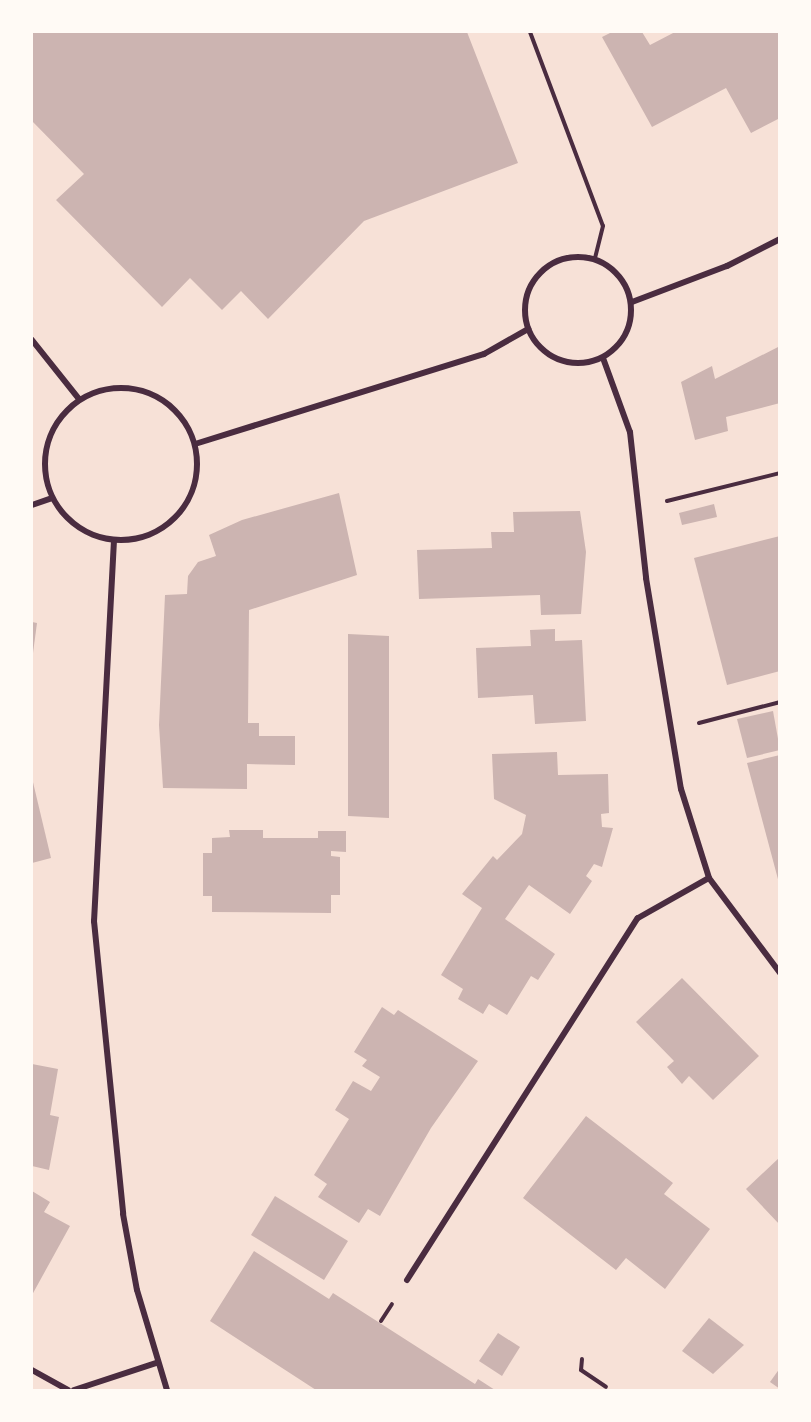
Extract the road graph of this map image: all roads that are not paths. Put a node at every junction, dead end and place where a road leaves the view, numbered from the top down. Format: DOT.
graph roads {
  1 [pos="780,239"];
  2 [pos="632,302"];
  3 [pos="528,329"];
  4 [pos="32,340"];
  5 [pos="603,358"];
  6 [pos="79,399"];
  7 [pos="195,444"];
  8 [pos="52,498"];
  9 [pos="32,505"];
  10 [pos="114,540"];
  11 [pos="709,878"];
  12 [pos="780,973"];
  13 [pos="407,1280"];
  14 [pos="156,1363"];
  15 [pos="32,1370"];
  16 [pos="68,1390"];
  17 [pos="74,1390"];
  18 [pos="167,1390"];
  1 -- 2 [label="street"];
  2 -- 3 [label="street"];
  2 -- 5 [label="street"];
  3 -- 5 [label="street"];
  3 -- 7 [label="street"];
  4 -- 6 [label="street"];
  5 -- 11 [label="street"];
  6 -- 7 [label="street"];
  6 -- 8 [label="street"];
  7 -- 10 [label="street"];
  8 -- 9 [label="street"];
  8 -- 10 [label="street"];
  10 -- 14 [label="street"];
  11 -- 12 [label="street"];
  11 -- 13 [label="street"];
  14 -- 17 [label="street"];
  14 -- 18 [label="street"];
  15 -- 16 [label="street"];
}
